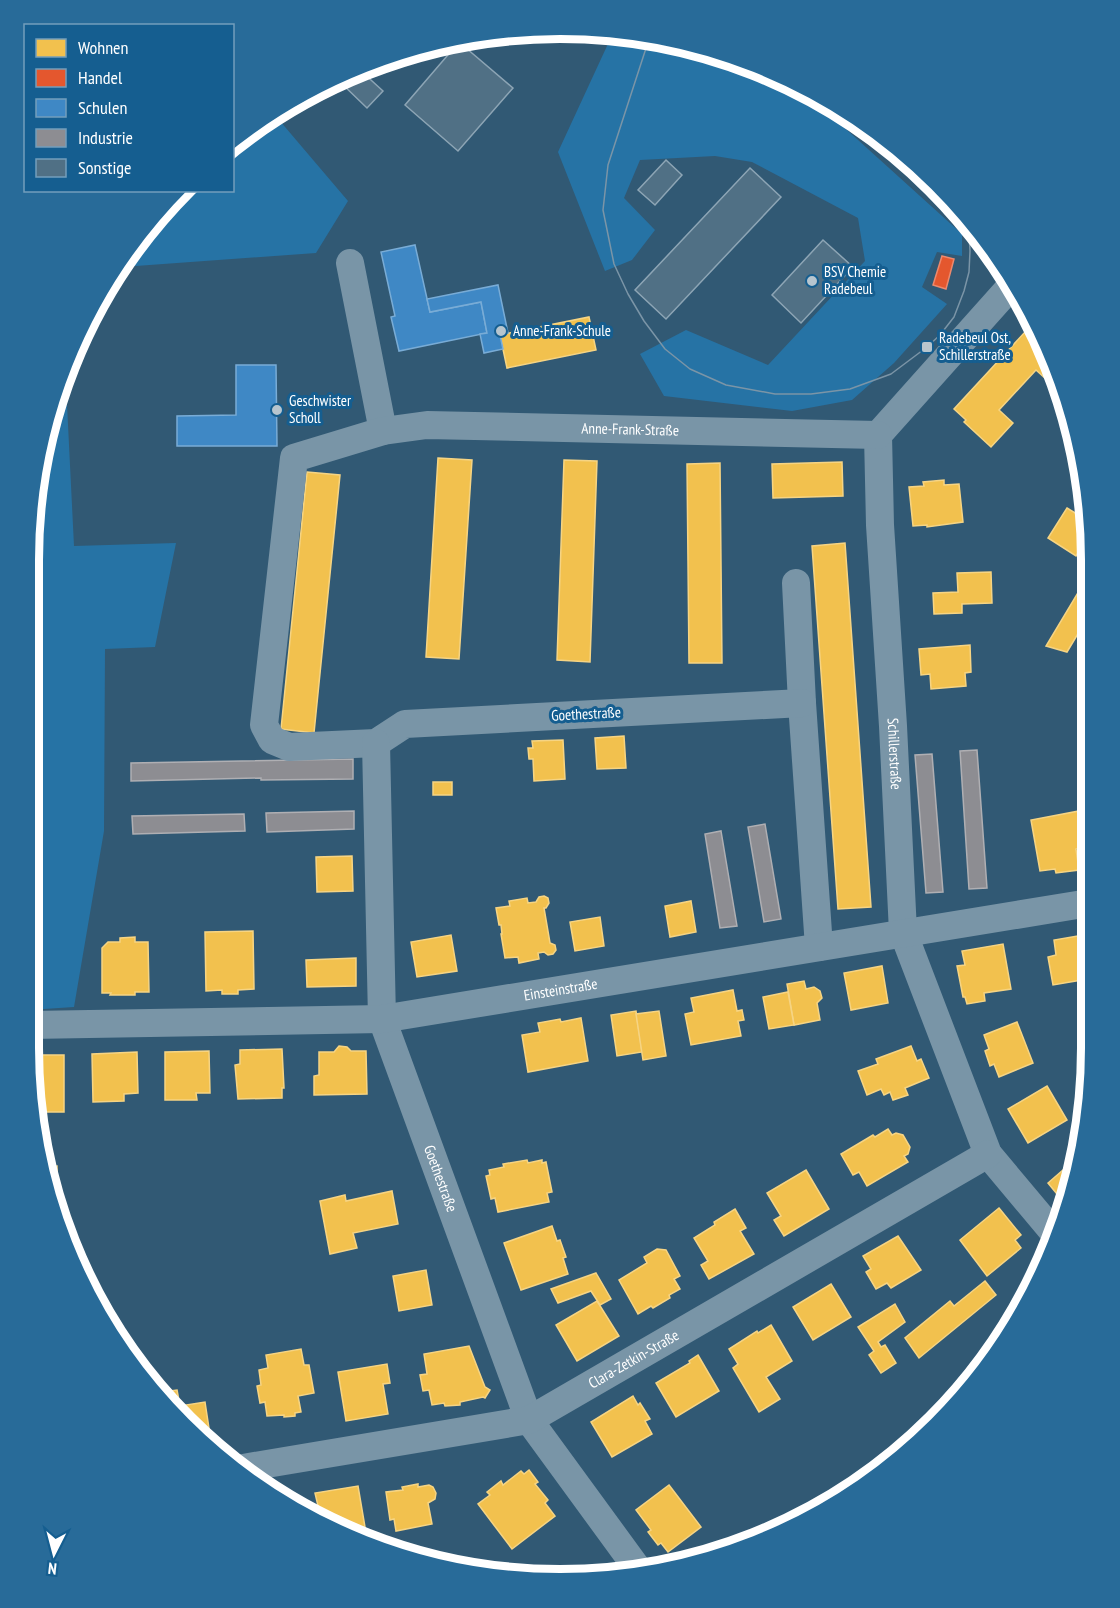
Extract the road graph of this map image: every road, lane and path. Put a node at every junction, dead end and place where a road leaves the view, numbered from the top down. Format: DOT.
graph roads {
  1 [pos="350,263"];
  2 [pos="1006,292"];
  3 [pos="383,431"];
  4 [pos="878,435"];
  5 [pos="796,583"];
  6 [pos="802,703"];
  7 [pos="376,743"];
  8 [pos="1081,904"];
  9 [pos="903,932"];
  10 [pos="819,948"];
  11 [pos="382,1019"];
  12 [pos="39,1025"];
  13 [pos="988,1154"];
  14 [pos="1049,1226"];
  15 [pos="529,1420"];
  16 [pos="251,1467"];
  17 [pos="634,1564"];
  1 -- 3 [label="street"];
  2 -- 4 [label="street"];
  3 -- 4 [label="street, Anne-Frank-Straße"];
  3 -- 7 [label="street, Anne-Frank-Straße"];
  4 -- 9 [label="street, Schillerstraße"];
  5 -- 6 [label="street"];
  6 -- 7 [label="street, Goethestraße"];
  6 -- 10 [label="street"];
  7 -- 11 [label="street, Goethestraße"];
  8 -- 9 [label="street, Einsteinstraße"];
  9 -- 10 [label="street, Einsteinstraße"];
  9 -- 13 [label="street, Schillerstraße"];
  10 -- 11 [label="street, Einsteinstraße"];
  11 -- 12 [label="street, Einsteinstraße"];
  11 -- 15 [label="street, Goethestraße"];
  13 -- 14 [label="street, Schillerstraße"];
  13 -- 15 [label="street, Clara-Zetkin-Straße"];
  15 -- 16 [label="street, Clara-Zetkin-Straße"];
  15 -- 17 [label="street, Goethestraße"];
}
